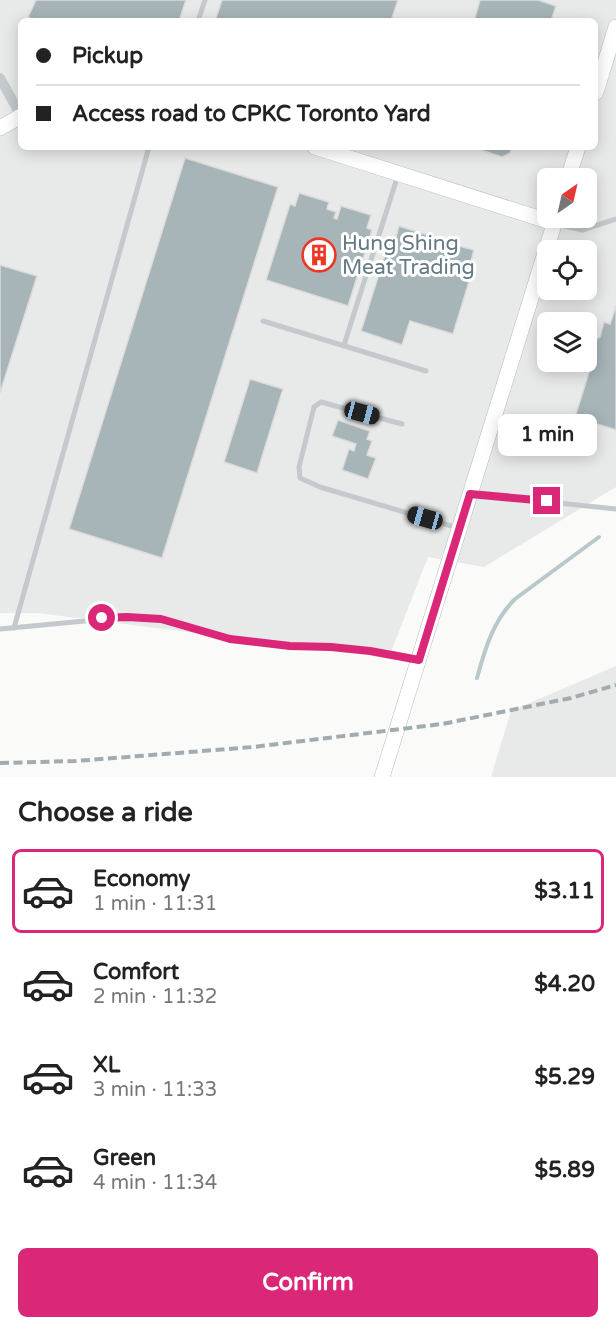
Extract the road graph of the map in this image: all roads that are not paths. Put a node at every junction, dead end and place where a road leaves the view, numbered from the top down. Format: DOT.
graph roads {
  1 [pos="205,0"];
  2 [pos="199,18"];
  3 [pos="616,27"];
  4 [pos="0,78"];
  5 [pos="598,86"];
  6 [pos="18,111"];
  7 [pos="18,118"];
  8 [pos="0,128"];
  9 [pos="148,150"];
  10 [pos="324,150"];
  11 [pos="577,150"];
  12 [pos="571,168"];
  13 [pos="398,174"];
  14 [pos="537,215"];
  15 [pos="616,219"];
  16 [pos="597,225"];
  17 [pos="553,228"];
  18 [pos="263,321"];
  19 [pos="344,345"];
  20 [pos="426,371"];
  21 [pos="402,424"];
  22 [pos="470,494"];
  23 [pos="616,509"];
  24 [pos="459,529"];
  25 [pos="14,628"];
  26 [pos="0,629"];
  27 [pos="419,660"];
  28 [pos="382,777"];
  1 -- 2 [label="lane"];
  3 -- 5 [label="main road"];
  4 -- 6 [label="street"];
  7 -- 8 [label="main road"];
  9 -- 25 [label="lane"];
  10 -- 13 [label="main road"];
  11 -- 12 [label="main road"];
  13 -- 14 [label="main road"];
  13 -- 19 [label="lane"];
  15 -- 16 [label="lane"];
  17 -- 22 [label="main road"];
  18 -- 19 [label="lane"];
  19 -- 20 [label="lane"];
  21 -- 24 [label="lane"];
  22 -- 23 [label="lane"];
  22 -- 24 [label="main road"];
  24 -- 27 [label="main road"];
  25 -- 26 [label="lane"];
  25 -- 27 [label="lane"];
  27 -- 28 [label="main road"];
}
